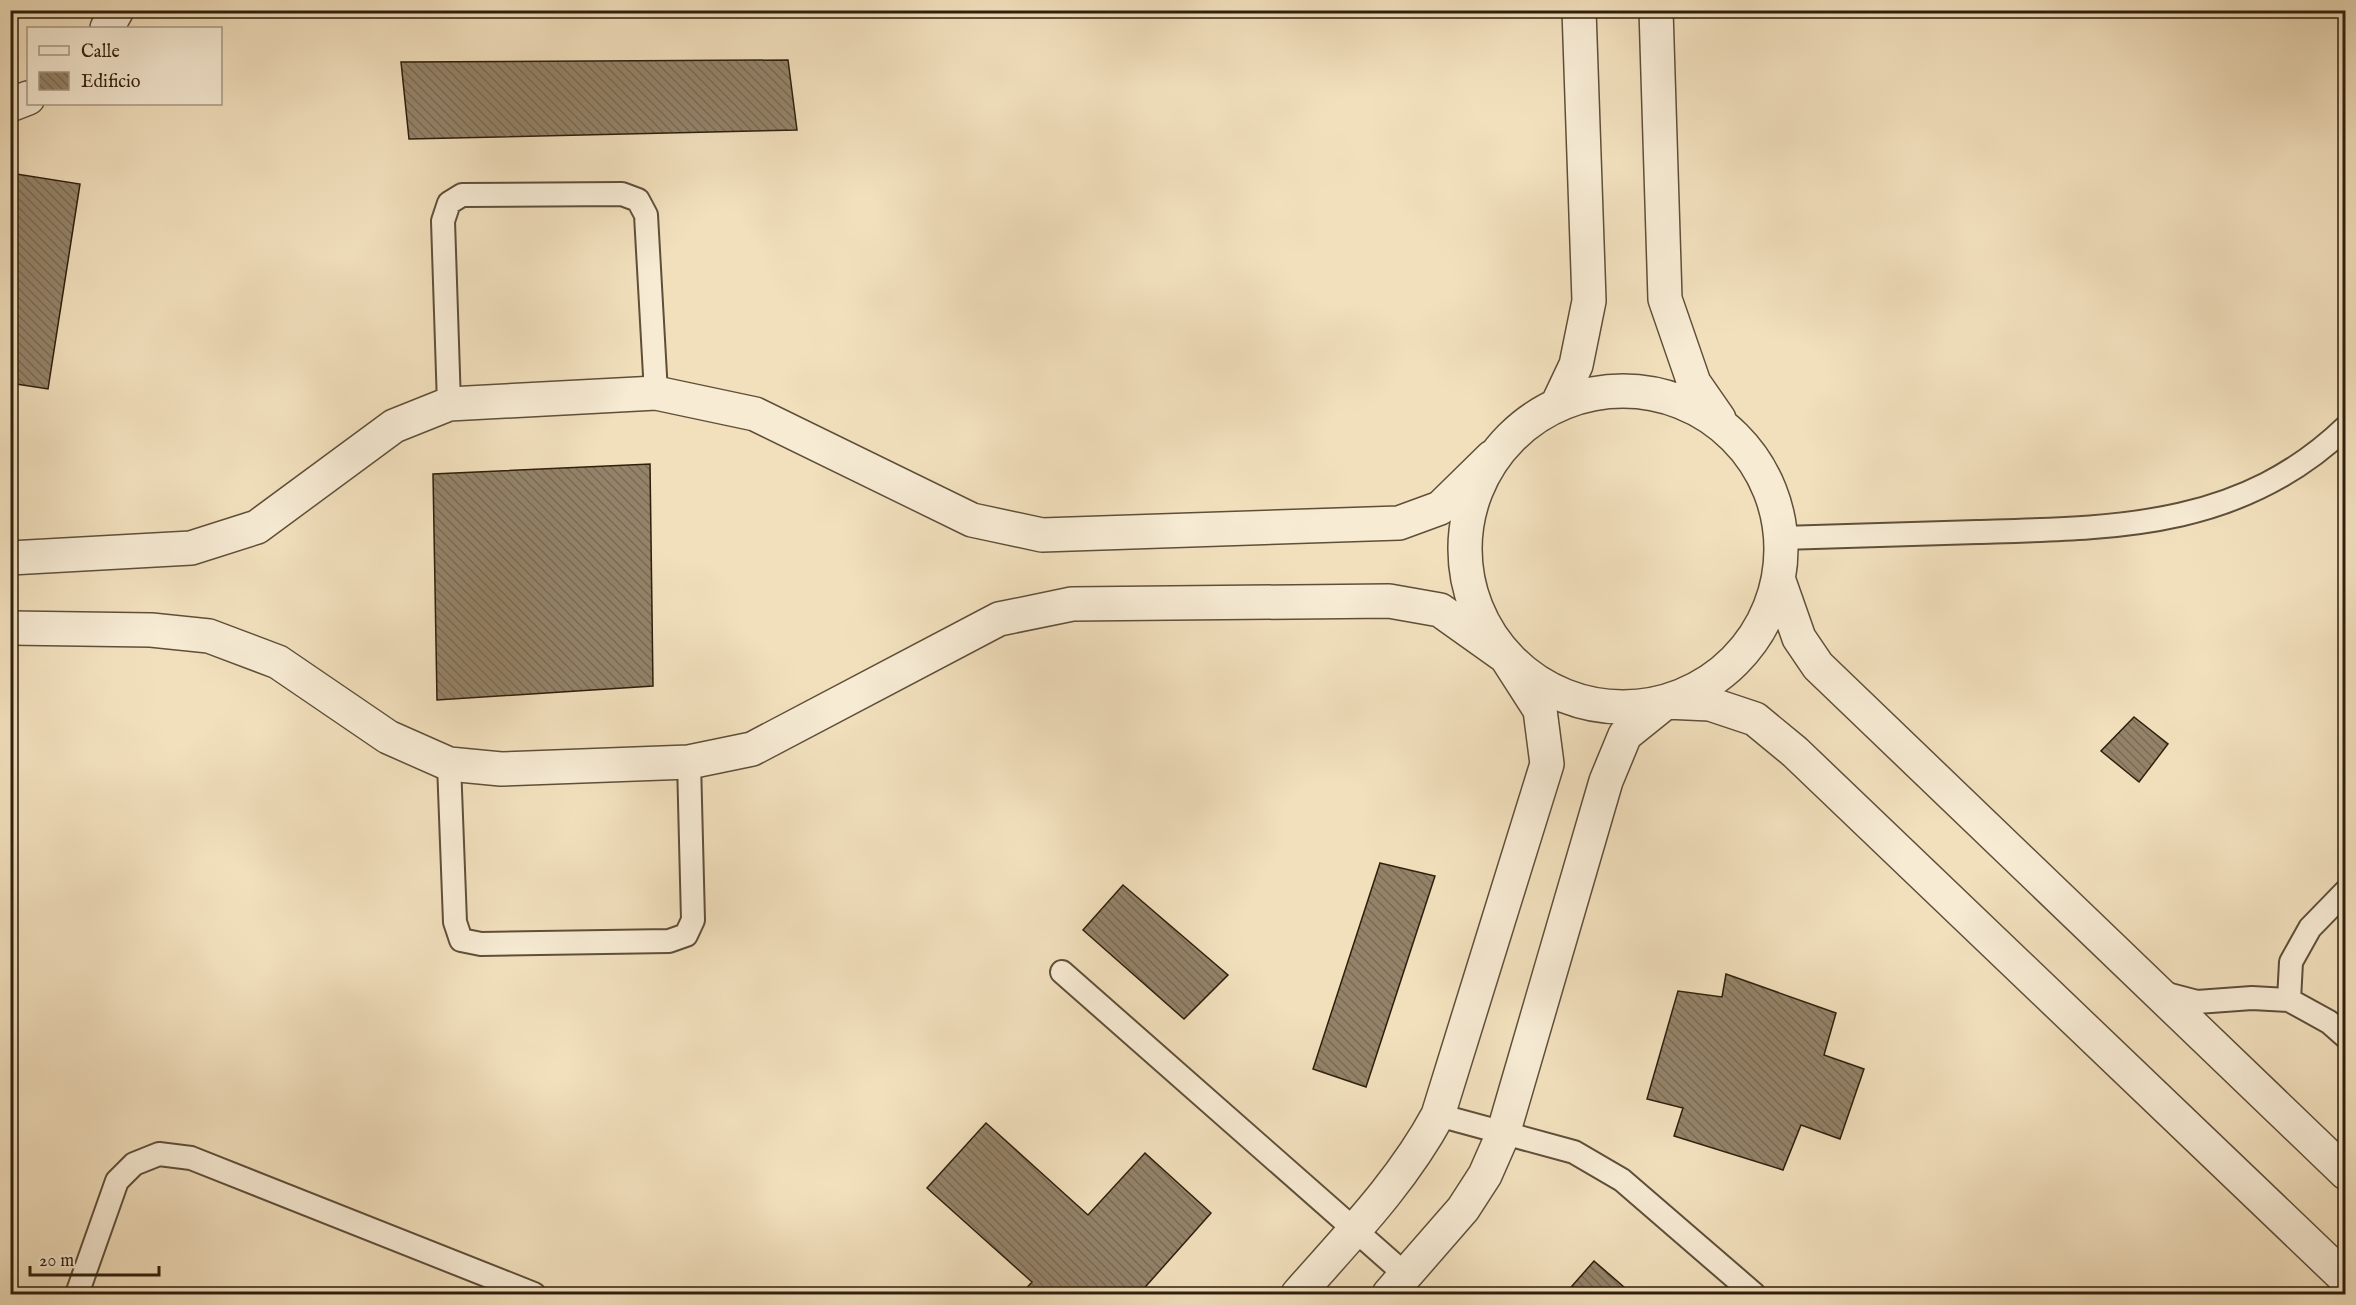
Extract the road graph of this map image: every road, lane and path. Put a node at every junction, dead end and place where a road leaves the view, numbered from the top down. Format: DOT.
graph roads {
  1 [pos="117,10"];
  2 [pos="1579,10"];
  3 [pos="1656,10"];
  4 [pos="108,27"];
  5 [pos="27,98"];
  6 [pos="10,105"];
  7 [pos="656,393"];
  8 [pos="1558,403"];
  9 [pos="449,404"];
  10 [pos="1723,426"];
  11 [pos="2346,427"];
  12 [pos="1492,457"];
  13 [pos="1782,538"];
  14 [pos="10,558"];
  15 [pos="1779,581"];
  16 [pos="10,628"];
  17 [pos="1506,657"];
  18 [pos="1666,702"];
  19 [pos="689,762"];
  20 [pos="449,764"];
  21 [pos="2346,891"];
  22 [pos="1062,972"];
  23 [pos="2155,991"];
  24 [pos="2289,1000"];
  25 [pos="2346,1037"];
  26 [pos="1438,1115"];
  27 [pos="1503,1134"];
  28 [pos="2346,1173"];
  29 [pos="1354,1230"];
  30 [pos="2346,1279"];
  31 [pos="1398,1285"];
  32 [pos="77,1294"];
  33 [pos="534,1294"];
  34 [pos="1298,1294"];
  35 [pos="1754,1294"];
  1 -- 4 [label="street"];
  2 -- 8 [label="street"];
  3 -- 10 [label="street"];
  5 -- 6 [label="street"];
  7 -- 9 [label="street"];
  7 -- 9 [label="lane"];
  7 -- 12 [label="street"];
  8 -- 10 [label="street"];
  8 -- 12 [label="street"];
  9 -- 14 [label="street"];
  10 -- 13 [label="street"];
  11 -- 13 [label="lane"];
  12 -- 17 [label="street"];
  13 -- 15 [label="street"];
  15 -- 18 [label="street"];
  15 -- 23 [label="street"];
  16 -- 20 [label="street"];
  17 -- 18 [label="street"];
  17 -- 19 [label="street"];
  17 -- 26 [label="street"];
  18 -- 27 [label="street"];
  18 -- 30 [label="street"];
  19 -- 20 [label="street"];
  19 -- 20 [label="lane"];
  21 -- 24 [label="lane"];
  22 -- 29 [label="lane"];
  23 -- 24 [label="lane"];
  23 -- 28 [label="street"];
  24 -- 25 [label="lane"];
  26 -- 27 [label="lane"];
  26 -- 29 [label="street"];
  27 -- 31 [label="street"];
  27 -- 35 [label="lane"];
  29 -- 31 [label="lane"];
  29 -- 34 [label="street"];
  32 -- 33 [label="lane"];
}
